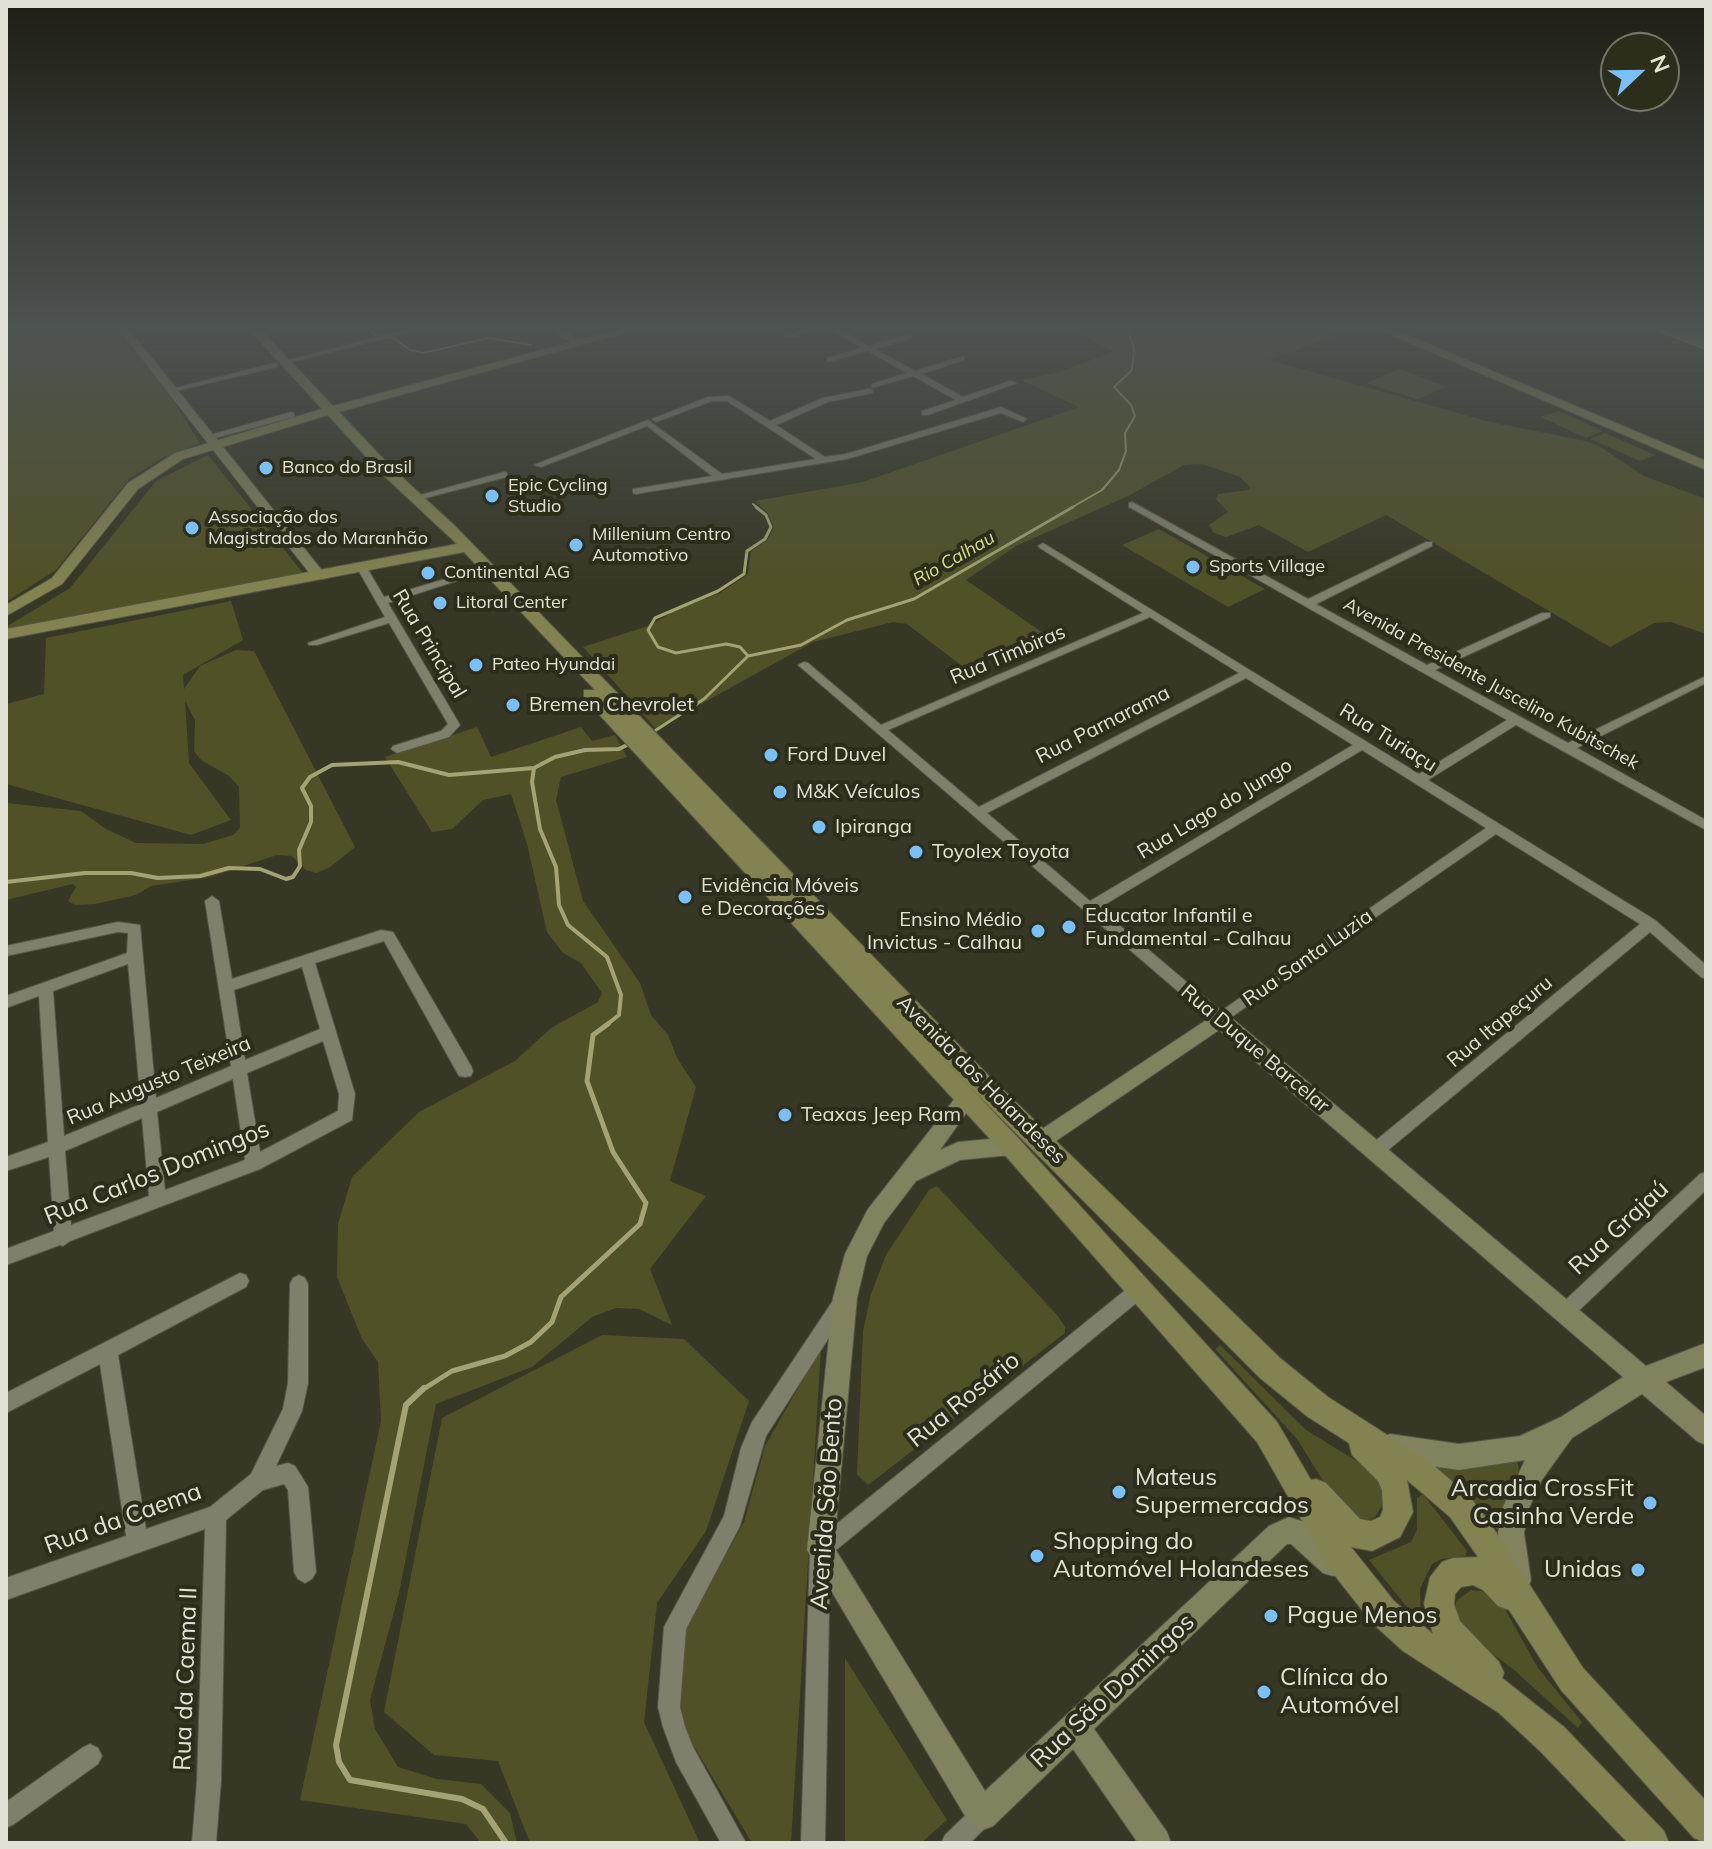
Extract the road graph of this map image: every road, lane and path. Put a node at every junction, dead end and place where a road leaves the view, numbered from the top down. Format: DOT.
graph roads {
  1 [pos="189,413"];
  2 [pos="324,413"];
  3 [pos="325,413"];
  4 [pos="357,413"];
  5 [pos="672,413"];
  6 [pos="685,413"];
  7 [pos="754,413"];
  8 [pos="797,413"];
  9 [pos="809,413"];
  10 [pos="991,413"];
  11 [pos="1009,413"];
  12 [pos="1581,413"];
  13 [pos="1600,413"];
  14 [pos="291,415"];
  15 [pos="1023,419"];
  16 [pos="780,420"];
  17 [pos="770,424"];
  18 [pos="346,427"];
  19 [pos="1644,440"];
  20 [pos="209,441"];
  21 [pos="1691,452"];
  22 [pos="1706,458"];
  23 [pos="824,460"];
  24 [pos="538,465"];
  25 [pos="1706,466"];
  26 [pos="506,476"];
  27 [pos="721,478"];
  28 [pos="636,491"];
  29 [pos="419,503"];
  30 [pos="1132,505"];
  31 [pos="1429,544"];
  32 [pos="1043,546"];
  33 [pos="460,548"];
  34 [pos="362,568"];
  35 [pos="476,573"];
  36 [pos="319,576"];
  37 [pos="382,601"];
  38 [pos="1309,603"];
  39 [pos="6,611"];
  40 [pos="1151,613"];
  41 [pos="1546,615"];
  42 [pos="392,618"];
  43 [pos="1483,627"];
  44 [pos="6,634"];
  45 [pos="1499,636"];
  46 [pos="313,643"];
  47 [pos="804,665"];
  48 [pos="1428,669"];
  49 [pos="1247,673"];
  50 [pos="1706,679"];
  51 [pos="1517,719"];
  52 [pos="879,730"];
  53 [pos="642,740"];
  54 [pos="1362,745"];
  55 [pos="1568,748"];
  56 [pos="397,749"];
  57 [pos="1419,780"];
  58 [pos="977,813"];
  59 [pos="1706,826"];
  60 [pos="1496,828"];
  61 [pos="212,901"];
  62 [pos="1089,908"];
  63 [pos="1650,924"];
  64 [pos="6,951"];
  65 [pos="134,956"];
  66 [pos="307,961"];
  67 [pos="1706,973"];
  68 [pos="225,987"];
  69 [pos="46,990"];
  70 [pos="6,1002"];
  71 [pos="1220,1019"];
  72 [pos="326,1033"];
  73 [pos="238,1068"];
  74 [pos="465,1071"];
  75 [pos="967,1098"];
  76 [pos="150,1106"];
  77 [pos="1040,1141"];
  78 [pos="59,1146"];
  79 [pos="1011,1146"];
  80 [pos="1375,1151"];
  81 [pos="6,1164"];
  82 [pos="254,1164"];
  83 [pos="1706,1179"];
  84 [pos="902,1181"];
  85 [pos="158,1201"];
  86 [pos="63,1238"];
  87 [pos="6,1257"];
  88 [pos="240,1281"];
  89 [pos="299,1284"];
  90 [pos="1140,1289"];
  91 [pos="845,1298"];
  92 [pos="1565,1312"];
  93 [pos="108,1352"];
  94 [pos="1706,1355"];
  95 [pos="1270,1368"];
  96 [pos="1643,1379"];
  97 [pos="6,1403"];
  98 [pos="1570,1426"];
  99 [pos="1267,1432"];
  100 [pos="1706,1432"];
  101 [pos="1377,1444"];
  102 [pos="258,1481"];
  103 [pos="216,1515"];
  104 [pos="137,1541"];
  105 [pos="820,1550"];
  106 [pos="305,1572"];
  107 [pos="6,1589"];
  108 [pos="1525,1609"];
  109 [pos="1383,1612"];
  110 [pos="1600,1711"];
  111 [pos="1075,1727"];
  112 [pos="1552,1739"];
  113 [pos="90,1756"];
  114 [pos="982,1815"];
  115 [pos="6,1816"];
  116 [pos="1706,1826"];
  117 [pos="204,1843"];
  118 [pos="734,1843"];
  119 [pos="813,1843"];
  120 [pos="953,1843"];
  121 [pos="1156,1843"];
  122 [pos="1652,1843"];
  1 -- 20 [label="street"];
  2 -- 20 [label="main road"];
  3 -- 18 [label="main road, Avenida dos Holandeses"];
  3 -- 33 [label="main road, Avenida dos Holandeses"];
  4 -- 18 [label="main road"];
  5 -- 6 [label="street"];
  7 -- 17 [label="street"];
  8 -- 16 [label="street"];
  9 -- 16 [label="street"];
  10 -- 23 [label="street"];
  11 -- 15 [label="street"];
  12 -- 19 [label="main road"];
  13 -- 21 [label="main road"];
  14 -- 20 [label="street"];
  16 -- 17 [label="street"];
  17 -- 23 [label="street"];
  18 -- 29 [label="main road, Avenida dos Holandeses"];
  19 -- 21 [label="main road"];
  19 -- 25 [label="main road"];
  20 -- 36 [label="street"];
  20 -- 39 [label="main road"];
  21 -- 22 [label="main road"];
  23 -- 27 [label="street"];
  24 -- 27 [label="street"];
  26 -- 29 [label="street"];
  27 -- 28 [label="street"];
  29 -- 33 [label="main road, Avenida dos Holandeses"];
  30 -- 38 [label="street, Avenida Presidente Juscelino Kubitschek"];
  31 -- 38 [label="street"];
  32 -- 40 [label="street, Rua Turiaçu"];
  33 -- 34 [label="main road"];
  33 -- 35 [label="main road, Avenida dos Holandeses"];
  33 -- 53 [label="main road, Avenida dos Holandeses"];
  34 -- 36 [label="main road"];
  34 -- 37 [label="street, Rua Principal"];
  35 -- 37 [label="street"];
  35 -- 53 [label="main road, Avenida dos Holandeses"];
  36 -- 44 [label="main road"];
  37 -- 42 [label="street, Rua Principal"];
  38 -- 48 [label="street, Avenida Presidente Juscelino Kubitschek"];
  40 -- 49 [label="street, Rua Turiaçu"];
  40 -- 52 [label="street, Rua Timbiras"];
  41 -- 45 [label="street"];
  42 -- 46 [label="street"];
  42 -- 56 [label="street, Rua Principal"];
  43 -- 45 [label="street"];
  45 -- 48 [label="street"];
  47 -- 52 [label="street, Rua Duque Barcelar"];
  48 -- 51 [label="street, Avenida Presidente Juscelino Kubitschek"];
  49 -- 54 [label="street, Rua Turiaçu"];
  49 -- 58 [label="street, Rua Parnarama"];
  50 -- 55 [label="street"];
  51 -- 55 [label="street, Avenida Presidente Juscelino Kubitschek"];
  51 -- 57 [label="street"];
  52 -- 58 [label="street, Rua Duque Barcelar"];
  53 -- 75 [label="main road, Avenida dos Holandeses"];
  53 -- 77 [label="main road, Avenida dos Holandeses"];
  54 -- 57 [label="street, Rua Turiaçu"];
  54 -- 62 [label="street, Rua Lago do Jungo"];
  55 -- 59 [label="street, Avenida Presidente Juscelino Kubitschek"];
  57 -- 60 [label="street, Rua Turiaçu"];
  58 -- 62 [label="street, Rua Duque Barcelar"];
  60 -- 63 [label="street, Rua Turiaçu"];
  60 -- 71 [label="street, Rua Santa Luzia"];
  61 -- 68 [label="street"];
  62 -- 71 [label="street, Rua Duque Barcelar"];
  63 -- 67 [label="street, Rua Turiaçu"];
  63 -- 80 [label="street, Rua Itapeçuru"];
  64 -- 65 [label="street"];
  65 -- 69 [label="street"];
  65 -- 76 [label="street"];
  66 -- 68 [label="street"];
  66 -- 72 [label="street"];
  66 -- 74 [label="street"];
  68 -- 73 [label="street"];
  69 -- 70 [label="street"];
  69 -- 78 [label="street"];
  71 -- 77 [label="street, Rua Santa Luzia"];
  71 -- 80 [label="street, Rua Duque Barcelar"];
  72 -- 73 [label="street, Rua Augusto Teixeira"];
  72 -- 82 [label="street, Rua Carlos Domingos"];
  73 -- 76 [label="street, Rua Augusto Teixeira"];
  73 -- 82 [label="street"];
  75 -- 79 [label="main road, Avenida dos Holandeses"];
  75 -- 84 [label="street, Avenida São Bento"];
  76 -- 78 [label="street, Rua Augusto Teixeira"];
  76 -- 85 [label="street"];
  77 -- 95 [label="main road, Avenida dos Holandeses"];
  78 -- 81 [label="street, Rua Augusto Teixeira"];
  78 -- 86 [label="street"];
  79 -- 84 [label="street, Avenida São Bento"];
  79 -- 90 [label="main road, Avenida dos Holandeses"];
  80 -- 92 [label="street, Rua Duque Barcelar"];
  82 -- 85 [label="street, Rua Carlos Domingos"];
  83 -- 92 [label="street, Rua Grajaú"];
  84 -- 91 [label="street, Avenida São Bento"];
  85 -- 86 [label="street, Rua Carlos Domingos"];
  86 -- 87 [label="street, Rua Carlos Domingos"];
  88 -- 93 [label="street"];
  89 -- 102 [label="street"];
  90 -- 99 [label="main road, Avenida dos Holandeses"];
  90 -- 105 [label="street, Rua Rosário"];
  91 -- 105 [label="street, Avenida São Bento"];
  91 -- 118 [label="street"];
  92 -- 96 [label="street, Rua Duque Barcelar"];
  93 -- 97 [label="street"];
  93 -- 104 [label="street"];
  94 -- 96 [label="street"];
  95 -- 99 [label="main road"];
  95 -- 101 [label="main road, Avenida dos Holandeses"];
  96 -- 98 [label="street"];
  96 -- 100 [label="street, Rua Duque Barcelar"];
  98 -- 101 [label="street"];
  98 -- 108 [label="street"];
  99 -- 109 [label="main road, Avenida dos Holandeses"];
  101 -- 108 [label="main road, Avenida dos Holandeses"];
  102 -- 103 [label="street, Rua da Caema"];
  102 -- 106 [label="street"];
  103 -- 104 [label="street, Rua da Caema"];
  103 -- 117 [label="street, Rua da Caema II"];
  104 -- 107 [label="street, Rua da Caema"];
  105 -- 114 [label="street"];
  105 -- 119 [label="street, Avenida São Bento"];
  108 -- 110 [label="main road, Avenida dos Holandeses"];
  109 -- 111 [label="street, Rua São Domingos"];
  109 -- 112 [label="main road, Avenida dos Holandeses"];
  110 -- 112 [label="main road"];
  110 -- 116 [label="main road, Avenida dos Holandeses"];
  111 -- 114 [label="street, Rua São Domingos"];
  111 -- 121 [label="street"];
  112 -- 122 [label="main road, Avenida dos Holandeses"];
  113 -- 115 [label="street"];
  114 -- 120 [label="street, Rua São Domingos"];
}
